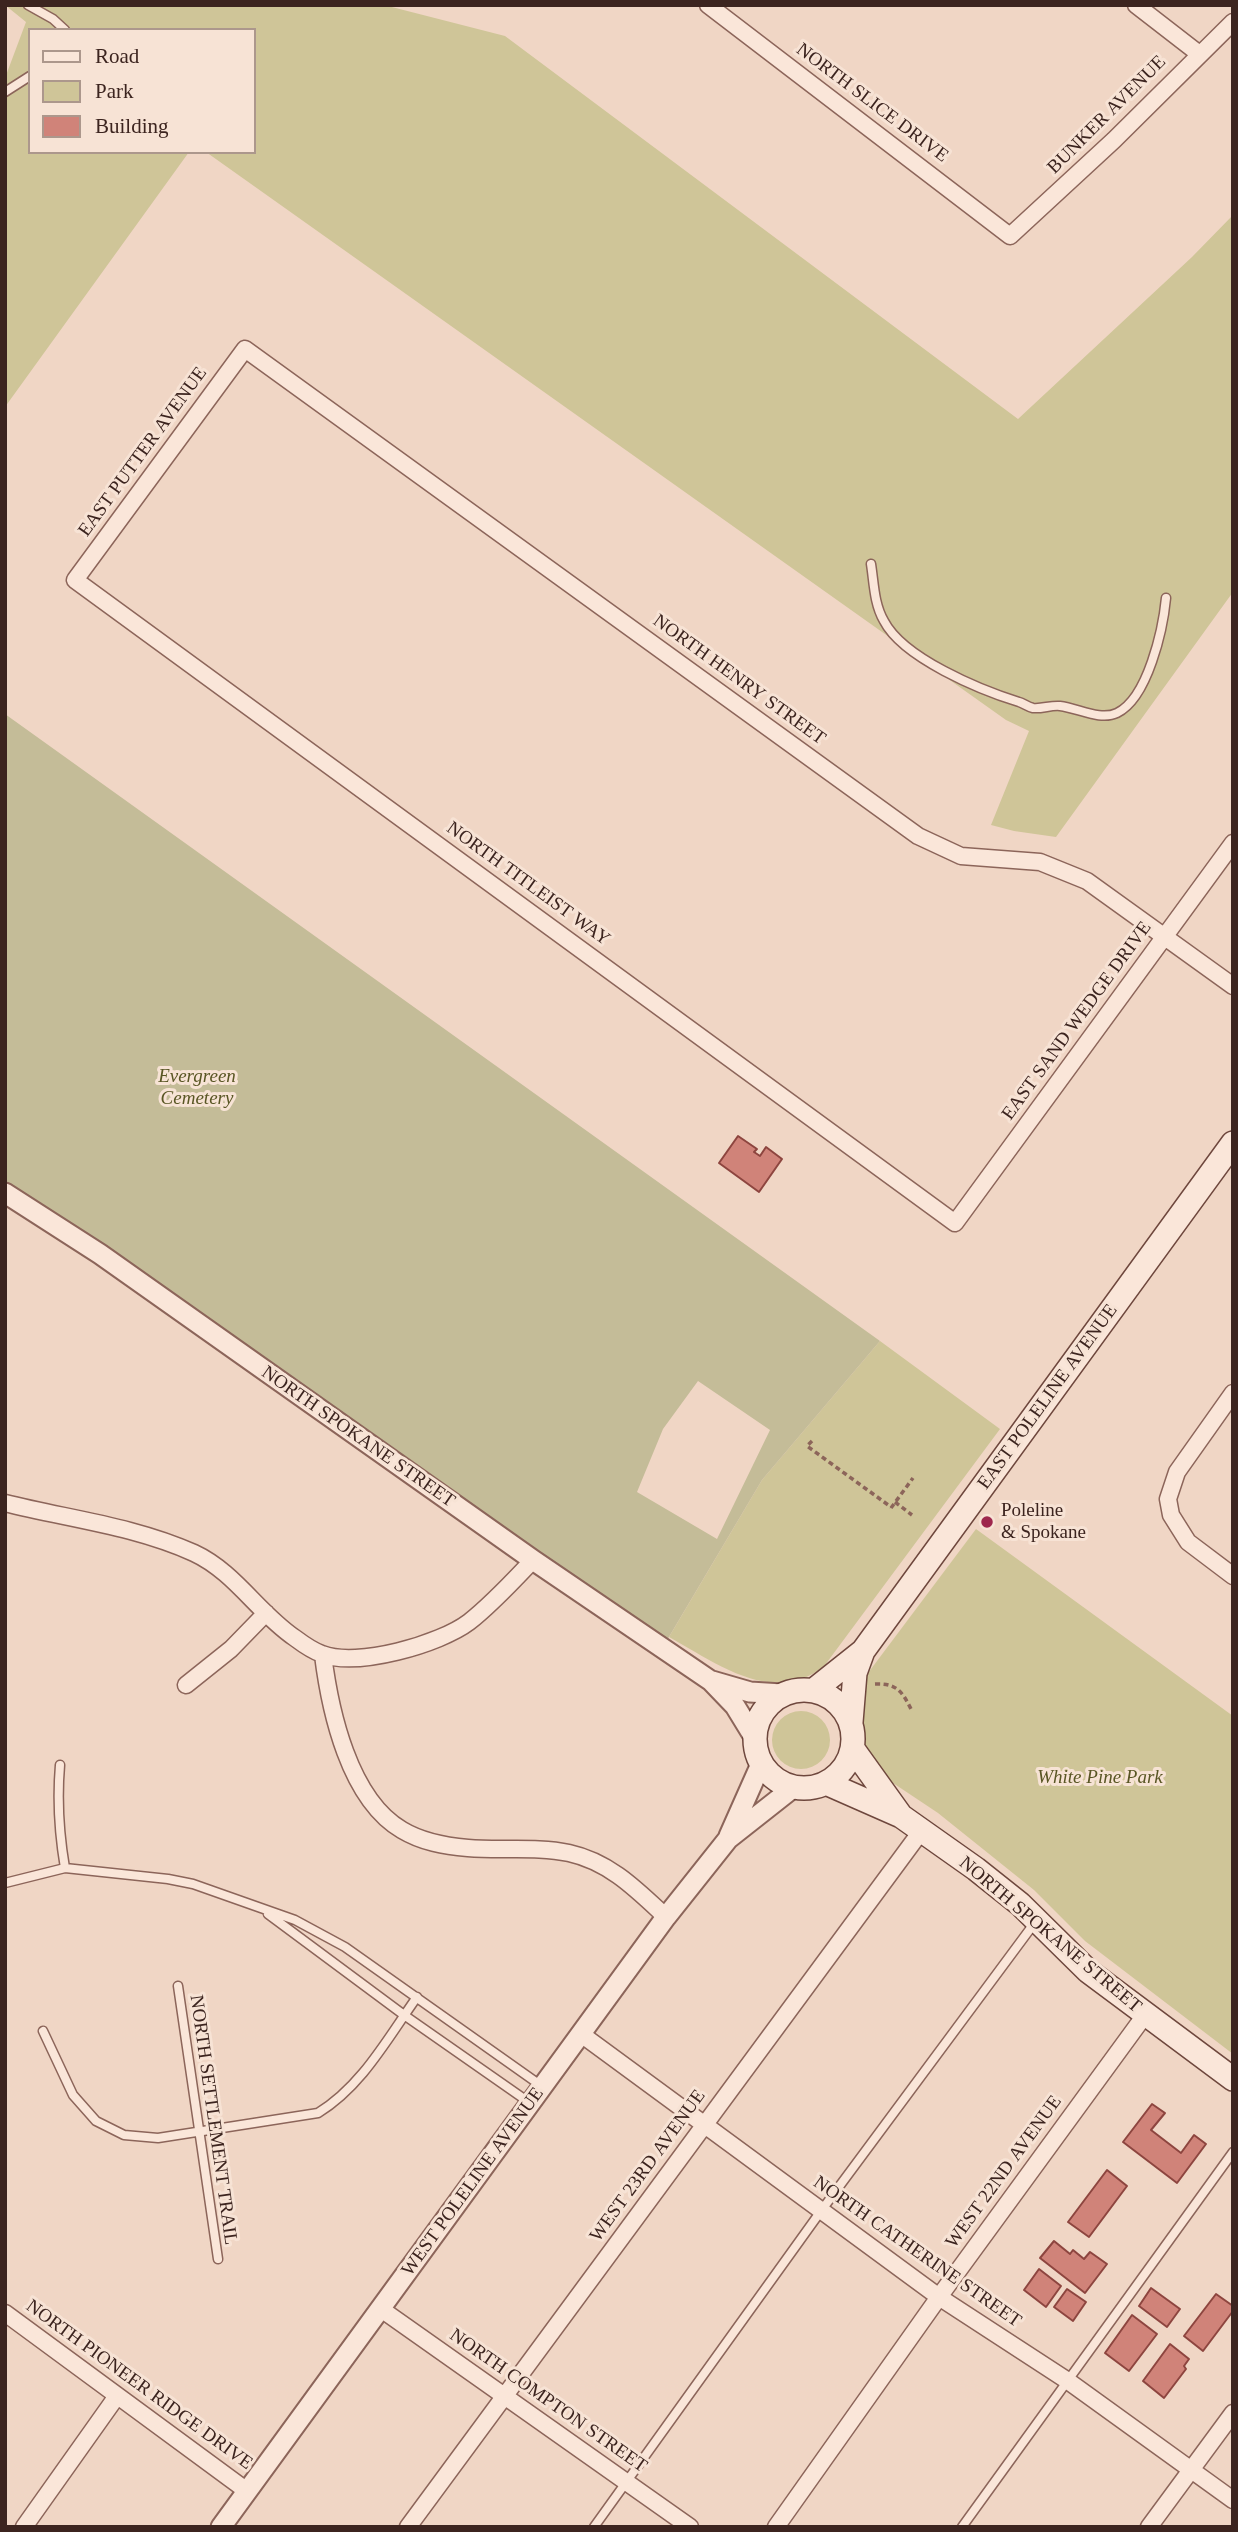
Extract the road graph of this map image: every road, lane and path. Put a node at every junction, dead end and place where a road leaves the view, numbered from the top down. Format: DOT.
graph roads {
  1 [pos="28,5"];
  2 [pos="708,5"];
  3 [pos="1136,5"];
  4 [pos="1233,22"];
  5 [pos="63,28"];
  6 [pos="1198,53"];
  7 [pos="28,77"];
  8 [pos="5,92"];
  9 [pos="1010,236"];
  10 [pos="245,349"];
  11 [pos="871,564"];
  12 [pos="75,580"];
  13 [pos="1166,598"];
  14 [pos="1233,843"];
  15 [pos="1165,936"];
  16 [pos="1233,986"];
  17 [pos="1233,1143"];
  18 [pos="5,1193"];
  19 [pos="955,1223"];
  20 [pos="1233,1393"];
  21 [pos="811,1441"];
  22 [pos="913,1478"];
  23 [pos="895,1502"];
  24 [pos="5,1503"];
  25 [pos="912,1515"];
  26 [pos="533,1560"];
  27 [pos="1233,1576"];
  28 [pos="266,1613"];
  29 [pos="863,1651"];
  30 [pos="323,1655"];
  31 [pos="711,1681"];
  32 [pos="871,1684"];
  33 [pos="186,1685"];
  34 [pos="814,1690"];
  35 [pos="782,1694"];
  36 [pos="911,1709"];
  37 [pos="851,1722"];
  38 [pos="754,1737"];
  39 [pos="853,1749"];
  40 [pos="761,1764"];
  41 [pos="60,1765"];
  42 [pos="826,1783"];
  43 [pos="794,1787"];
  44 [pos="901,1816"];
  45 [pos="922,1830"];
  46 [pos="728,1839"];
  47 [pos="65,1868"];
  48 [pos="5,1883"];
  49 [pos="262,1910"];
  50 [pos="666,1916"];
  51 [pos="1037,1920"];
  52 [pos="178,1986"];
  53 [pos="416,1997"];
  54 [pos="404,2015"];
  55 [pos="1145,2015"];
  56 [pos="43,2031"];
  57 [pos="580,2034"];
  58 [pos="1233,2079"];
  59 [pos="542,2087"];
  60 [pos="530,2103"];
  61 [pos="704,2125"];
  62 [pos="199,2131"];
  63 [pos="1233,2152"];
  64 [pos="821,2211"];
  65 [pos="218,2259"];
  66 [pos="939,2297"];
  67 [pos="381,2309"];
  68 [pos="5,2313"];
  69 [pos="1068,2381"];
  70 [pos="117,2396"];
  71 [pos="504,2398"];
  72 [pos="1233,2413"];
  73 [pos="1191,2470"];
  74 [pos="627,2482"];
  75 [pos="247,2491"];
  76 [pos="1233,2500"];
  77 [pos="24,2527"];
  78 [pos="221,2527"];
  79 [pos="408,2527"];
  80 [pos="594,2527"];
  81 [pos="690,2527"];
  82 [pos="776,2527"];
  83 [pos="962,2527"];
  84 [pos="1149,2527"];
  1 -- 5 [label="lane"];
  2 -- 9 [label="street, NORTH SLICE DRIVE"];
  3 -- 6 [label="street"];
  4 -- 6 [label="street, BUNKER AVENUE"];
  6 -- 9 [label="street, BUNKER AVENUE"];
  7 -- 8 [label="lane"];
  10 -- 12 [label="street, EAST PUTTER AVENUE"];
  10 -- 15 [label="street, NORTH HENRY STREET"];
  11 -- 13 [label="lane"];
  12 -- 19 [label="street, NORTH TITLEIST WAY"];
  14 -- 15 [label="street, EAST SAND WEDGE DRIVE"];
  15 -- 16 [label="street, NORTH HENRY STREET"];
  15 -- 19 [label="street, EAST SAND WEDGE DRIVE"];
  17 -- 29 [label="main road, EAST POLELINE AVENUE"];
  18 -- 26 [label="street, NORTH SPOKANE STREET"];
  20 -- 27 [label="street"];
  21 -- 23 [label="path"];
  22 -- 23 [label="path"];
  23 -- 25 [label="path"];
  24 -- 28 [label="street"];
  26 -- 30 [label="street"];
  26 -- 31 [label="street, NORTH SPOKANE STREET"];
  28 -- 30 [label="street"];
  28 -- 33 [label="street"];
  29 -- 34 [label="main road, EAST POLELINE AVENUE"];
  29 -- 37 [label="main road, EAST POLELINE AVENUE"];
  30 -- 50 [label="street"];
  31 -- 35 [label="street, NORTH SPOKANE STREET"];
  31 -- 38 [label="street, NORTH SPOKANE STREET"];
  32 -- 36 [label="path"];
  34 -- 35 [label="main road"];
  34 -- 37 [label="main road"];
  35 -- 38 [label="main road"];
  37 -- 39 [label="main road"];
  38 -- 40 [label="main road"];
  39 -- 42 [label="main road"];
  39 -- 44 [label="main road, NORTH SPOKANE STREET"];
  40 -- 43 [label="main road"];
  40 -- 46 [label="street, WEST POLELINE AVENUE"];
  41 -- 47 [label="lane"];
  42 -- 43 [label="main road"];
  42 -- 44 [label="main road, NORTH SPOKANE STREET"];
  43 -- 46 [label="street, WEST POLELINE AVENUE"];
  44 -- 45 [label="main road, NORTH SPOKANE STREET"];
  45 -- 51 [label="main road, NORTH SPOKANE STREET"];
  45 -- 61 [label="street, WEST 23RD AVENUE"];
  46 -- 50 [label="street, WEST POLELINE AVENUE"];
  47 -- 48 [label="lane"];
  47 -- 49 [label="lane"];
  49 -- 53 [label="lane"];
  49 -- 54 [label="lane"];
  50 -- 57 [label="street, WEST POLELINE AVENUE"];
  51 -- 55 [label="main road, NORTH SPOKANE STREET"];
  51 -- 64 [label="lane"];
  52 -- 62 [label="lane, NORTH SETTLEMENT TRAIL"];
  53 -- 54 [label="lane"];
  53 -- 59 [label="lane"];
  54 -- 60 [label="lane"];
  54 -- 62 [label="lane"];
  55 -- 58 [label="main road, NORTH SPOKANE STREET"];
  55 -- 66 [label="street, WEST 22ND AVENUE"];
  56 -- 62 [label="lane"];
  57 -- 59 [label="street, WEST POLELINE AVENUE"];
  57 -- 61 [label="street, NORTH CATHERINE STREET"];
  59 -- 60 [label="street, WEST POLELINE AVENUE"];
  60 -- 67 [label="street, WEST POLELINE AVENUE"];
  61 -- 64 [label="street, NORTH CATHERINE STREET"];
  61 -- 71 [label="street, WEST 23RD AVENUE"];
  62 -- 65 [label="lane, NORTH SETTLEMENT TRAIL"];
  63 -- 69 [label="lane"];
  64 -- 66 [label="street, NORTH CATHERINE STREET"];
  64 -- 74 [label="lane"];
  66 -- 69 [label="street, NORTH CATHERINE STREET"];
  66 -- 82 [label="street, WEST 22ND AVENUE"];
  67 -- 71 [label="street, NORTH COMPTON STREET"];
  67 -- 75 [label="street, WEST POLELINE AVENUE"];
  68 -- 70 [label="street, NORTH PIONEER RIDGE DRIVE"];
  69 -- 73 [label="street, NORTH CATHERINE STREET"];
  69 -- 83 [label="lane"];
  70 -- 75 [label="street, NORTH PIONEER RIDGE DRIVE"];
  70 -- 77 [label="street"];
  71 -- 74 [label="street, NORTH COMPTON STREET"];
  71 -- 79 [label="street, WEST 23RD AVENUE"];
  72 -- 73 [label="street"];
  73 -- 76 [label="street, NORTH CATHERINE STREET"];
  73 -- 84 [label="street"];
  74 -- 80 [label="lane"];
  74 -- 81 [label="street, NORTH COMPTON STREET"];
  75 -- 78 [label="street, WEST POLELINE AVENUE"];
}
